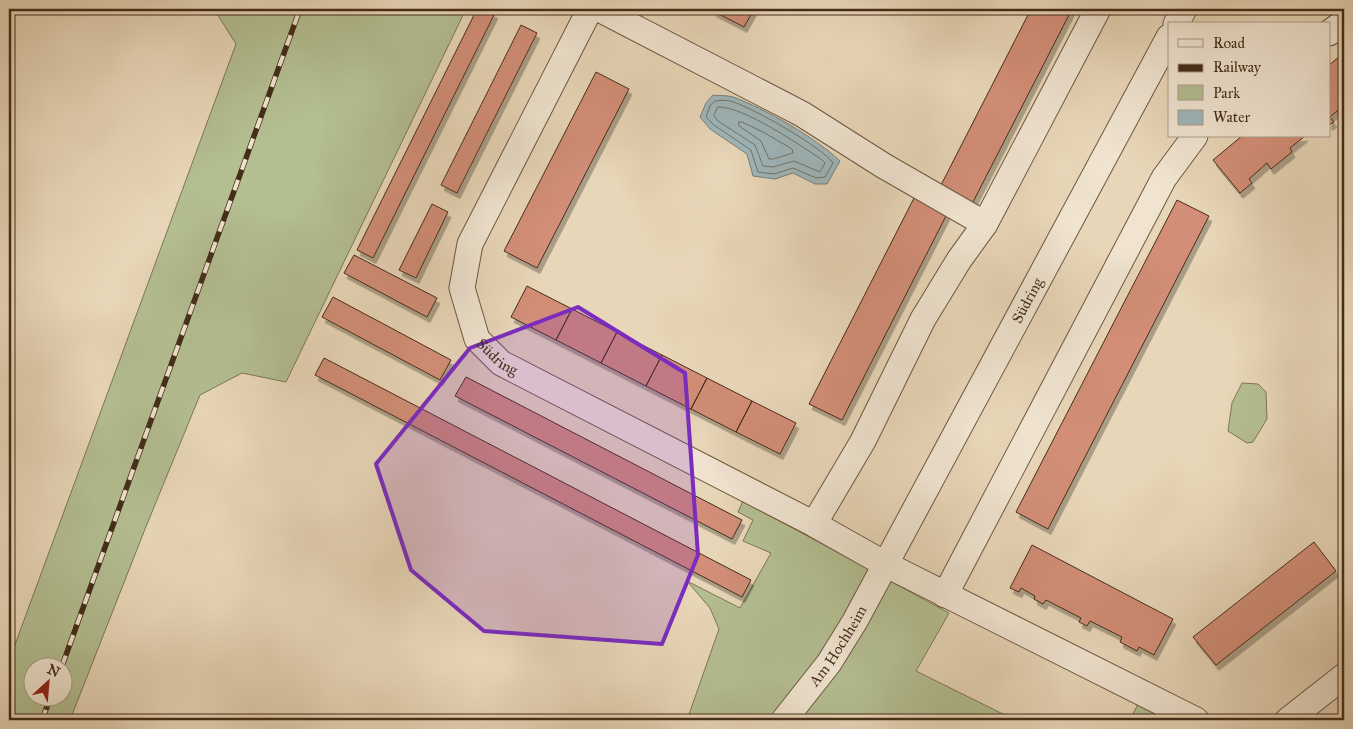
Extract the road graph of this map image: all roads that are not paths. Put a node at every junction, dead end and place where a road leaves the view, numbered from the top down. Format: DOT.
graph roads {
  1 [pos="590,9"];
  2 [pos="599,9"];
  3 [pos="1098,9"];
  4 [pos="1184,9"];
  5 [pos="1177,22"];
  6 [pos="1344,22"];
  7 [pos="1330,32"];
  8 [pos="1168,39"];
  9 [pos="1194,138"];
  10 [pos="985,224"];
  11 [pos="814,524"];
  12 [pos="885,564"];
  13 [pos="945,595"];
  14 [pos="1344,676"];
  15 [pos="784,720"];
  16 [pos="1196,720"];
  17 [pos="1288,720"];
  1 -- 11 [label="street, Südring"];
  2 -- 10 [label="street"];
  3 -- 10 [label="street"];
  4 -- 5 [label="street"];
  6 -- 7 [label="street"];
  8 -- 12 [label="street, Südring"];
  9 -- 13 [label="street"];
  10 -- 11 [label="street"];
  11 -- 12 [label="street, Südring"];
  12 -- 13 [label="street, Südring"];
  12 -- 15 [label="street, Am Hochheim"];
  13 -- 16 [label="street, Südring"];
  14 -- 17 [label="street"];
}
